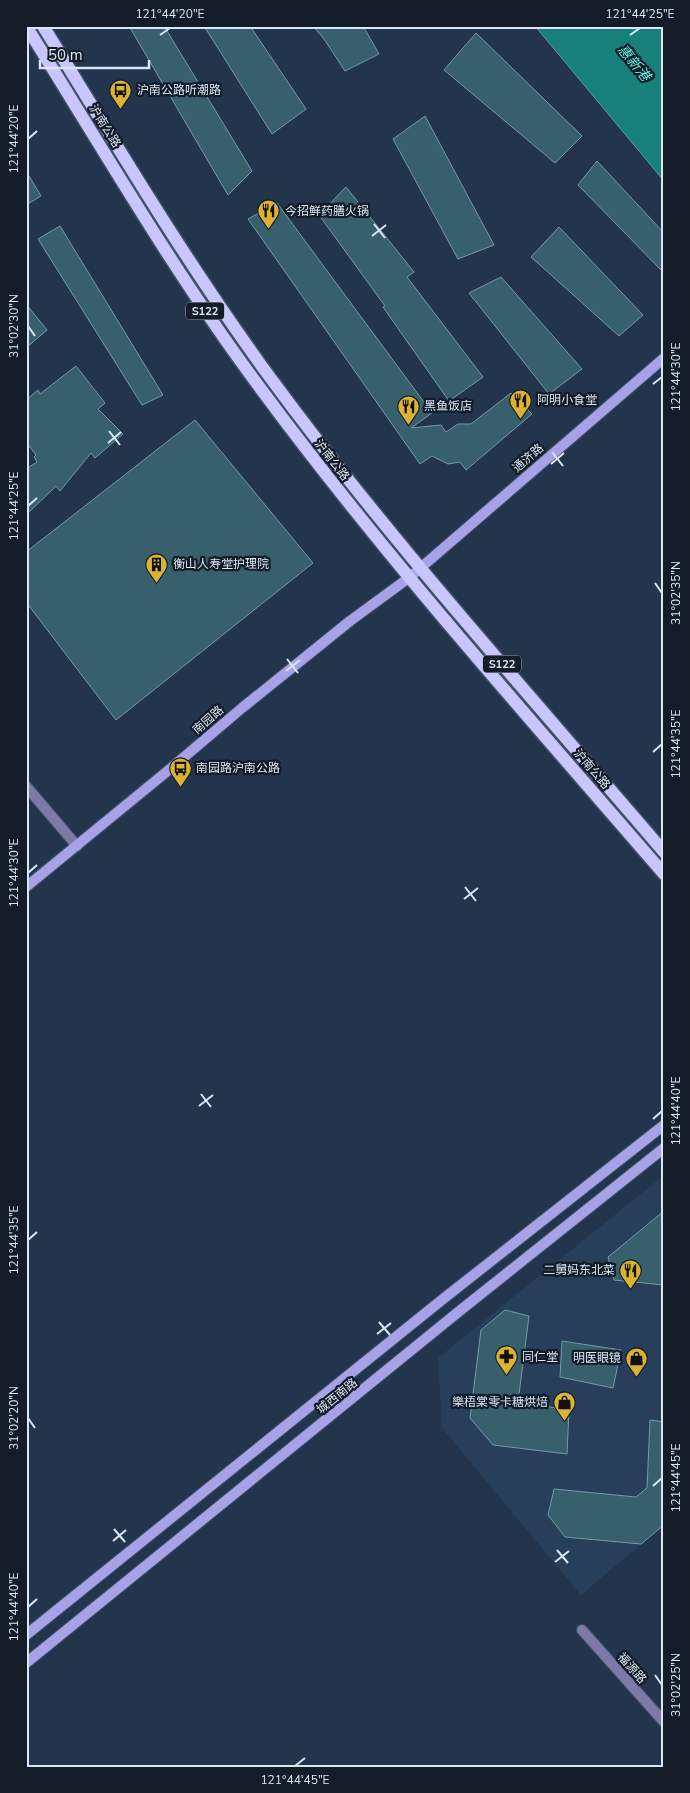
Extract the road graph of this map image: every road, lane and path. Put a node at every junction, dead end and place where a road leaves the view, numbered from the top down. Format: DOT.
graph roads {
  1 [pos="26,26"];
  2 [pos="43,26"];
  3 [pos="664,358"];
  4 [pos="421,568"];
  5 [pos="410,577"];
  6 [pos="26,786"];
  7 [pos="77,846"];
  8 [pos="664,852"];
  9 [pos="664,874"];
  10 [pos="26,887"];
  11 [pos="664,1125"];
  12 [pos="664,1148"];
  13 [pos="582,1630"];
  14 [pos="26,1635"];
  15 [pos="26,1663"];
  16 [pos="664,1722"];
  1 -- 5 [label="main road, 沪南公路 / S122"];
  2 -- 4 [label="main road, 沪南公路 / S122"];
  3 -- 4 [label="main road, 通济路"];
  4 -- 5 [label="main road, 通济路"];
  4 -- 8 [label="main road, 沪南公路 / S122"];
  5 -- 7 [label="main road, 南园路"];
  5 -- 9 [label="main road, 沪南公路 / S122"];
  6 -- 7 [label="street"];
  7 -- 10 [label="main road, 南园路"];
  11 -- 14 [label="main road, 城西南路"];
  12 -- 15 [label="main road, 城西南路"];
  13 -- 16 [label="street, 福源路"];
}
